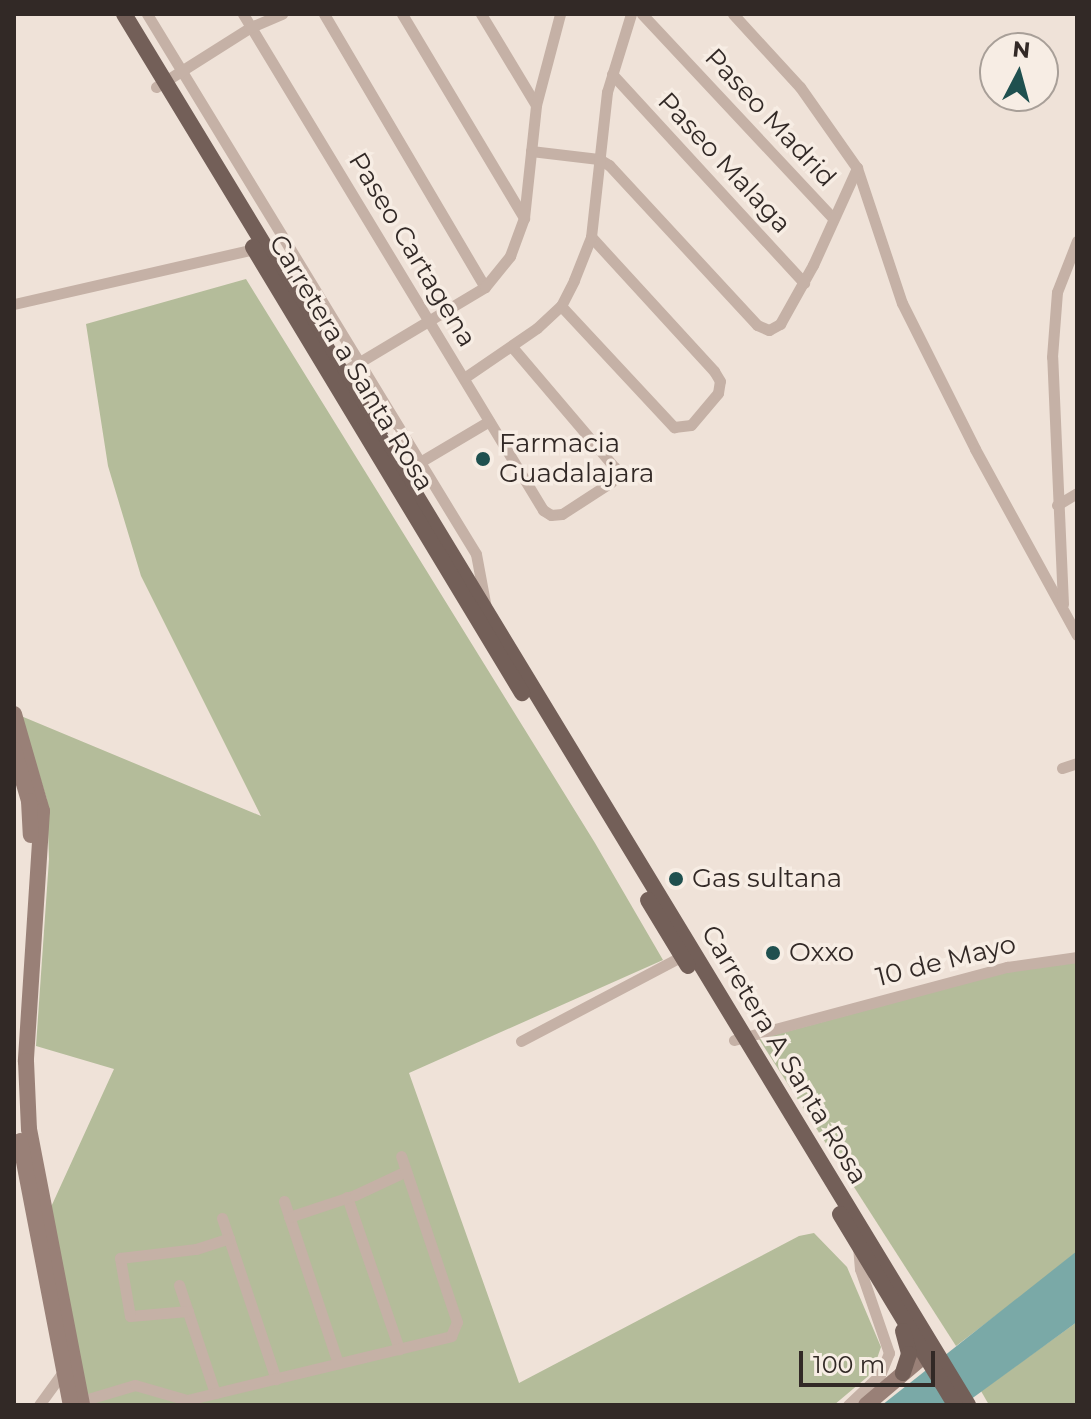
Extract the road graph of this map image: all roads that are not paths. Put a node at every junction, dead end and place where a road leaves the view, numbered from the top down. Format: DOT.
graph roads {
  1 [pos="147,14"];
  2 [pos="243,14"];
  3 [pos="282,14"];
  4 [pos="324,14"];
  5 [pos="402,14"];
  6 [pos="481,14"];
  7 [pos="560,14"];
  8 [pos="631,14"];
  9 [pos="642,14"];
  10 [pos="733,14"];
  11 [pos="125,18"];
  12 [pos="251,27"];
  13 [pos="181,72"];
  14 [pos="612,74"];
  15 [pos="161,85"];
  16 [pos="536,105"];
  17 [pos="531,151"];
  18 [pos="599,159"];
  19 [pos="857,168"];
  20 [pos="243,173"];
  21 [pos="226,183"];
  22 [pos="524,218"];
  23 [pos="833,218"];
  24 [pos="591,237"];
  25 [pos="1077,241"];
  26 [pos="254,249"];
  27 [pos="301,267"];
  28 [pos="284,278"];
  29 [pos="804,283"];
  30 [pos="485,287"];
  31 [pos="14,304"];
  32 [pos="561,306"];
  33 [pos="428,321"];
  34 [pos="513,348"];
  35 [pos="358,362"];
  36 [pos="336,376"];
  37 [pos="464,378"];
  38 [pos="489,421"];
  39 [pos="420,462"];
  40 [pos="1077,493"];
  41 [pos="1057,505"];
  42 [pos="1063,608"];
  43 [pos="486,613"];
  44 [pos="1077,635"];
  45 [pos="14,714"];
  46 [pos="553,734"];
  47 [pos="14,750"];
  48 [pos="1077,763"];
  49 [pos="1062,768"];
  50 [pos="682,956"];
  51 [pos="1077,957"];
  52 [pos="739,1038"];
  53 [pos="521,1041"];
  54 [pos="401,1156"];
  55 [pos="406,1171"];
  56 [pos="347,1197"];
  57 [pos="284,1201"];
  58 [pos="289,1217"];
  59 [pos="222,1218"];
  60 [pos="229,1238"];
  61 [pos="858,1244"];
  62 [pos="179,1285"];
  63 [pos="887,1293"];
  64 [pos="188,1311"];
  65 [pos="399,1349"];
  66 [pos="933,1361"];
  67 [pos="338,1363"];
  68 [pos="68,1365"];
  69 [pos="903,1373"];
  70 [pos="276,1379"];
  71 [pos="215,1393"];
  72 [pos="77,1404"];
  73 [pos="39,1405"];
  74 [pos="848,1405"];
  75 [pos="866,1405"];
  76 [pos="955,1405"];
  77 [pos="968,1405"];
  1 -- 13 [label="street"];
  2 -- 12 [label="street, Paseo Cartagena"];
  3 -- 12 [label="street"];
  4 -- 30 [label="street"];
  5 -- 22 [label="street"];
  6 -- 16 [label="street"];
  7 -- 16 [label="street"];
  8 -- 14 [label="street"];
  9 -- 23 [label="street, Paseo Madrid"];
  10 -- 19 [label="street"];
  11 -- 15 [label="main road, Carretera a Santa Rosa"];
  12 -- 13 [label="street"];
  12 -- 33 [label="street, Paseo Cartagena"];
  13 -- 15 [label="street"];
  13 -- 20 [label="street"];
  14 -- 18 [label="street"];
  14 -- 29 [label="street, Paseo Malaga"];
  15 -- 21 [label="main road, Carretera a Santa Rosa"];
  15 -- 26 [label="main road, Carretera a Santa Rosa"];
  16 -- 17 [label="street"];
  17 -- 18 [label="street"];
  17 -- 22 [label="street"];
  18 -- 24 [label="street"];
  18 -- 29 [label="street"];
  19 -- 23 [label="street"];
  19 -- 42 [label="street"];
  20 -- 21 [label="street"];
  20 -- 27 [label="street"];
  21 -- 28 [label="main road, Carretera a Santa Rosa"];
  22 -- 30 [label="street"];
  23 -- 29 [label="street"];
  24 -- 32 [label="street"];
  24 -- 32 [label="street"];
  25 -- 41 [label="street"];
  26 -- 31 [label="street"];
  26 -- 36 [label="main road, Carretera a Santa Rosa"];
  27 -- 28 [label="street"];
  27 -- 35 [label="street"];
  28 -- 36 [label="main road, Carretera a Santa Rosa"];
  30 -- 33 [label="street"];
  32 -- 34 [label="street"];
  33 -- 35 [label="street"];
  33 -- 37 [label="street, Paseo Cartagena"];
  34 -- 37 [label="street"];
  34 -- 38 [label="street, Paseo Cartagena"];
  35 -- 36 [label="street"];
  35 -- 39 [label="street"];
  36 -- 43 [label="main road, Carretera a Santa Rosa"];
  36 -- 46 [label="main road, Carretera a Santa Rosa"];
  37 -- 38 [label="street, Paseo Cartagena"];
  38 -- 39 [label="street"];
  39 -- 43 [label="street"];
  40 -- 41 [label="street"];
  41 -- 42 [label="street"];
  42 -- 44 [label="street"];
  43 -- 46 [label="main road, Carretera a Santa Rosa"];
  45 -- 68 [label="street"];
  46 -- 50 [label="main road, Carretera A Santa Rosa"];
  46 -- 52 [label="main road, Carretera A Santa Rosa"];
  47 -- 68 [label="street"];
  48 -- 49 [label="street"];
  50 -- 52 [label="main road, Carretera A Santa Rosa"];
  50 -- 53 [label="street"];
  51 -- 52 [label="street, 10 de Mayo"];
  52 -- 61 [label="main road, Carretera A Santa Rosa"];
  52 -- 66 [label="main road, Carretera A Santa Rosa"];
  54 -- 55 [label="street"];
  55 -- 56 [label="street"];
  55 -- 65 [label="street"];
  56 -- 58 [label="street"];
  56 -- 65 [label="street"];
  57 -- 58 [label="street"];
  58 -- 67 [label="street"];
  59 -- 60 [label="street"];
  60 -- 64 [label="street"];
  60 -- 70 [label="street"];
  61 -- 63 [label="main road, Carretera A Santa Rosa"];
  61 -- 74 [label="street"];
  62 -- 64 [label="street"];
  63 -- 66 [label="main road, Carretera A Santa Rosa"];
  63 -- 69 [label="main road"];
  64 -- 71 [label="street"];
  65 -- 67 [label="street"];
  66 -- 69 [label="street"];
  66 -- 76 [label="main road, Carretera A Santa Rosa"];
  66 -- 77 [label="main road, Carretera A Santa Rosa"];
  67 -- 70 [label="street"];
  68 -- 72 [label="street"];
  68 -- 73 [label="street"];
  69 -- 75 [label="street"];
  70 -- 71 [label="street"];
  71 -- 72 [label="street"];
}
